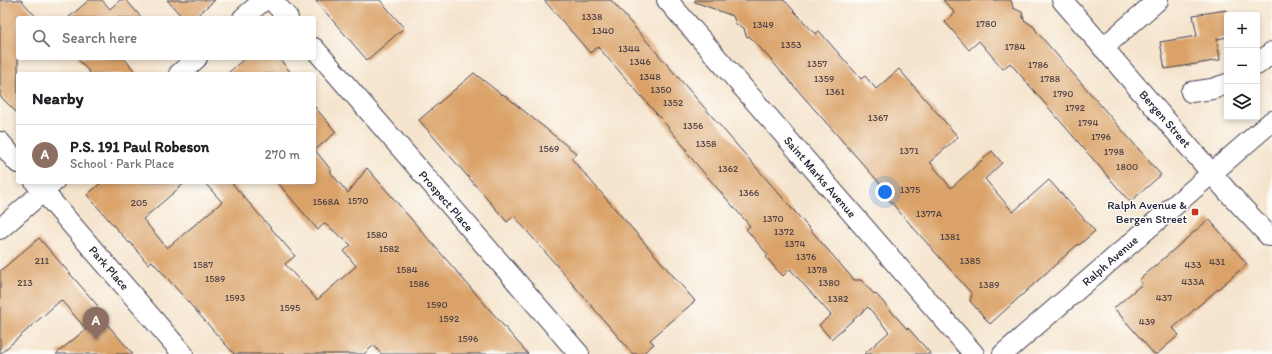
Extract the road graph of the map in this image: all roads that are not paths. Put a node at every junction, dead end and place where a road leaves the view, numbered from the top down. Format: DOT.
graph roads {
  1 [pos="264,0"];
  2 [pos="272,0"];
  3 [pos="667,0"];
  4 [pos="1062,0"];
  5 [pos="1158,0"];
  6 [pos="246,16"];
  7 [pos="286,16"];
  8 [pos="1103,48"];
  9 [pos="316,50"];
  10 [pos="1272,52"];
  11 [pos="195,60"];
  12 [pos="1260,62"];
  13 [pos="181,72"];
  14 [pos="1224,85"];
  15 [pos="1191,92"];
  16 [pos="1272,121"];
  17 [pos="0,142"];
  18 [pos="16,161"];
  19 [pos="1212,173"];
  20 [pos="44,185"];
  21 [pos="0,229"];
  22 [pos="1271,241"];
  23 [pos="184,354"];
  24 [pos="579,354"];
  25 [pos="974,354"];
  26 [pos="1003,354"];
  1 -- 6 [label="street"];
  2 -- 7 [label="street"];
  3 -- 25 [label="street, Saint Marks Avenue"];
  4 -- 8 [label="street, Bergen Street"];
  5 -- 8 [label="street"];
  8 -- 19 [label="street, Bergen Street"];
  9 -- 24 [label="street, Prospect Place"];
  10 -- 12 [label="street"];
  11 -- 13 [label="street"];
  14 -- 15 [label="street"];
  16 -- 19 [label="street, Ralph Avenue"];
  17 -- 18 [label="street"];
  19 -- 22 [label="street, Bergen Street"];
  19 -- 26 [label="street, Ralph Avenue"];
  20 -- 21 [label="street"];
  20 -- 23 [label="street, Park Place"];
}
